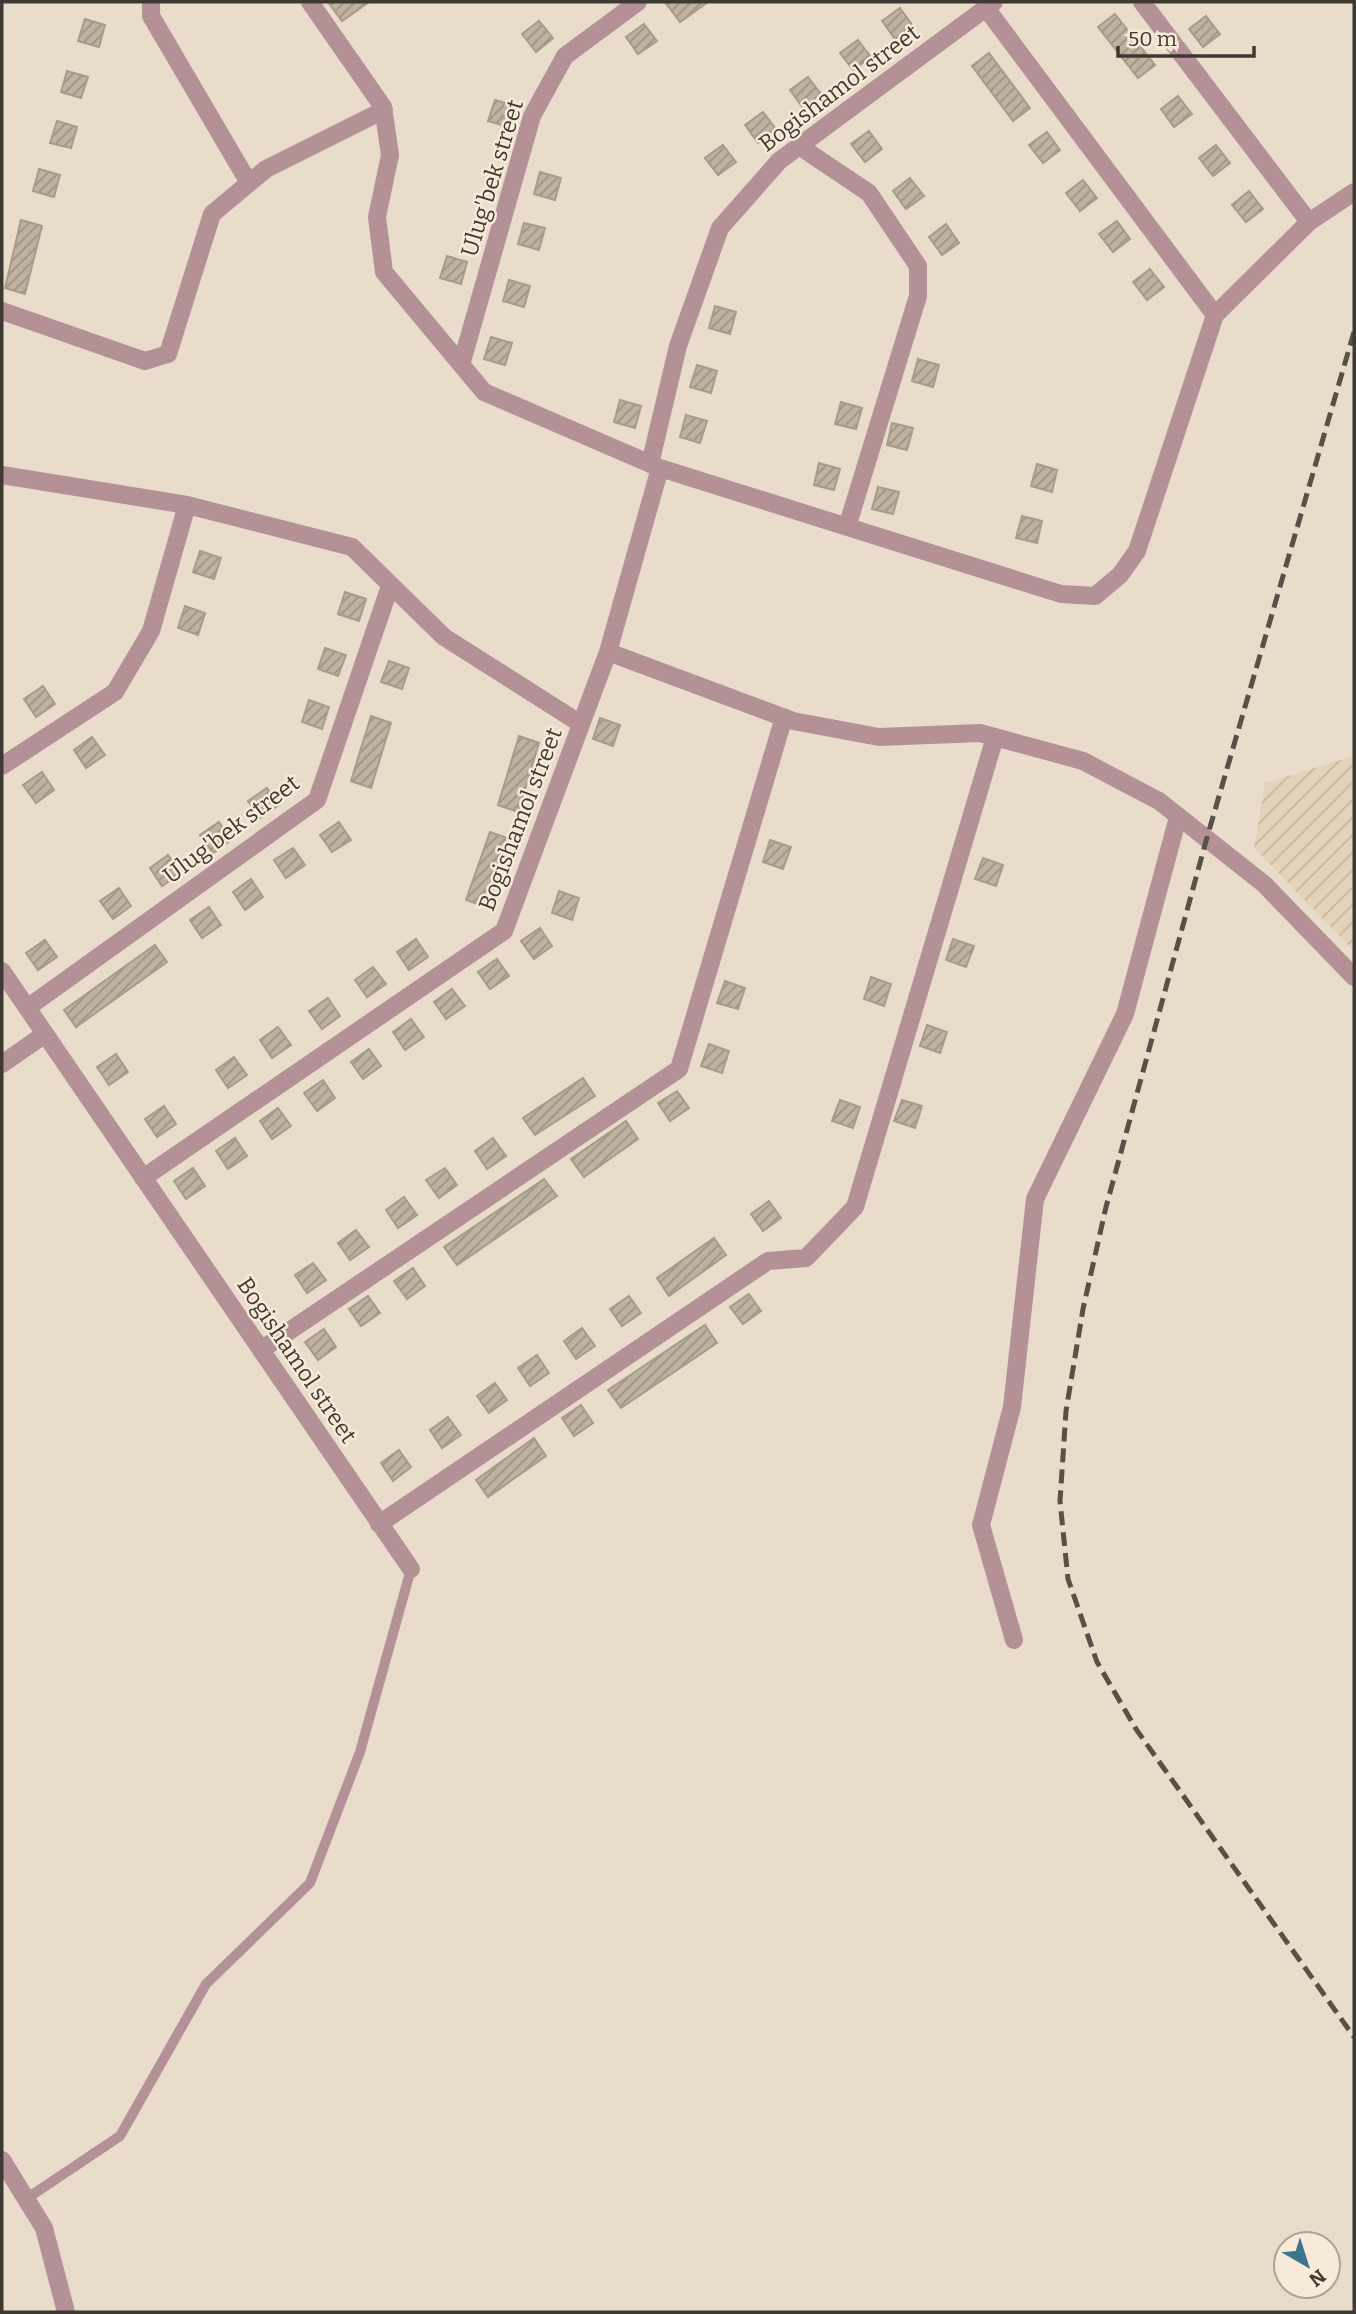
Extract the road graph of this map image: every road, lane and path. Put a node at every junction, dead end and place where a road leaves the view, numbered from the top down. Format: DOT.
graph roads {
  1 [pos="151,2"];
  2 [pos="310,2"];
  3 [pos="638,2"];
  4 [pos="1142,2"];
  5 [pos="990,5"];
  6 [pos="384,110"];
  7 [pos="799,146"];
  8 [pos="249,183"];
  9 [pos="1354,192"];
  10 [pos="1309,222"];
  11 [pos="2,311"];
  12 [pos="1215,315"];
  13 [pos="461,365"];
  14 [pos="655,466"];
  15 [pos="2,475"];
  16 [pos="187,505"];
  17 [pos="847,527"];
  18 [pos="390,586"];
  19 [pos="608,652"];
  20 [pos="784,717"];
  21 [pos="581,724"];
  22 [pos="995,737"];
  23 [pos="2,766"];
  24 [pos="1178,817"];
  25 [pos="2,971"];
  26 [pos="1354,977"];
  27 [pos="27,1008"];
  28 [pos="45,1034"];
  29 [pos="2,1063"];
  30 [pos="143,1178"];
  31 [pos="261,1350"];
  32 [pos="379,1524"];
  33 [pos="411,1569"];
  34 [pos="1014,1640"];
  35 [pos="2,2160"];
  36 [pos="26,2199"];
  37 [pos="66,2312"];
  1 -- 8 [label="street"];
  2 -- 6 [label="street"];
  3 -- 13 [label="street, Ulug'bek street"];
  4 -- 10 [label="street"];
  5 -- 7 [label="street, Bogishamol street"];
  5 -- 12 [label="street"];
  6 -- 8 [label="street"];
  6 -- 13 [label="street"];
  7 -- 14 [label="street, Bogishamol street"];
  7 -- 17 [label="street"];
  8 -- 11 [label="street"];
  9 -- 10 [label="street"];
  10 -- 12 [label="street"];
  12 -- 17 [label="street"];
  13 -- 14 [label="street"];
  14 -- 17 [label="street"];
  14 -- 19 [label="street, Bogishamol street"];
  15 -- 16 [label="street"];
  16 -- 18 [label="street"];
  16 -- 23 [label="street"];
  18 -- 21 [label="street"];
  18 -- 27 [label="street, Ulug'bek street"];
  19 -- 20 [label="street"];
  19 -- 21 [label="street, Bogishamol street"];
  20 -- 22 [label="street"];
  20 -- 31 [label="street"];
  21 -- 30 [label="street, Bogishamol street"];
  22 -- 24 [label="street"];
  22 -- 32 [label="street"];
  24 -- 26 [label="street"];
  24 -- 34 [label="street"];
  25 -- 27 [label="street, Bogishamol street"];
  27 -- 28 [label="street, Bogishamol street"];
  28 -- 29 [label="street"];
  28 -- 30 [label="street, Bogishamol street"];
  30 -- 31 [label="street, Bogishamol street"];
  31 -- 32 [label="street, Bogishamol street"];
  32 -- 33 [label="street, Bogishamol street"];
  33 -- 36 [label="lane"];
  35 -- 36 [label="street"];
  36 -- 37 [label="street"];
}
